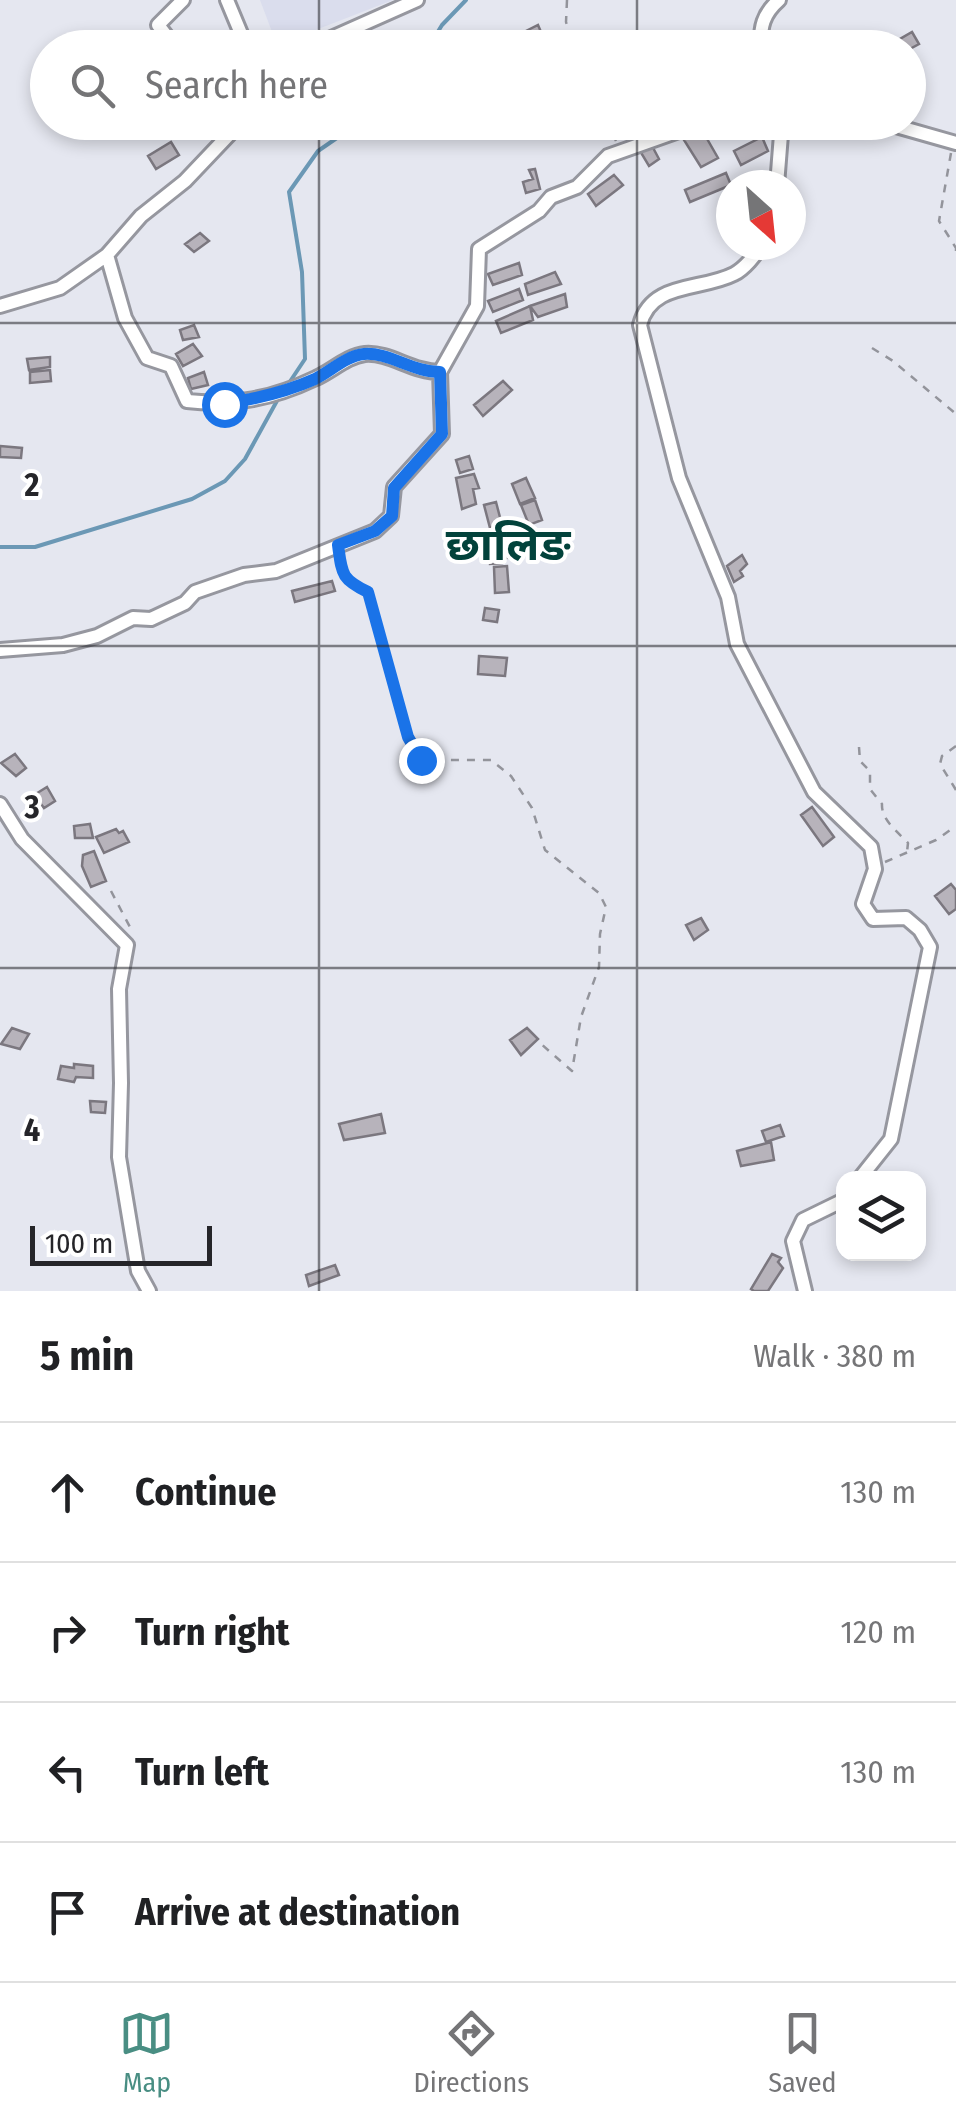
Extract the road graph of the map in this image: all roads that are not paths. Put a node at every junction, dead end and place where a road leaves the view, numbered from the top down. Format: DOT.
graph roads {
  1 [pos="183,0"];
  2 [pos="227,0"];
  3 [pos="417,0"];
  4 [pos="778,0"];
  5 [pos="162,30"];
  6 [pos="240,30"];
  7 [pos="349,30"];
  8 [pos="760,30"];
  9 [pos="926,134"];
  10 [pos="224,140"];
  11 [pos="653,140"];
  12 [pos="781,140"];
  13 [pos="954,142"];
  14 [pos="778,170"];
  15 [pos="107,255"];
  16 [pos="748,260"];
  17 [pos="0,306"];
  18 [pos="440,372"];
  19 [pos="0,650"];
  20 [pos="0,804"];
  21 [pos="866,1171"];
  22 [pos="836,1204"];
  23 [pos="150,1291"];
  24 [pos="805,1291"];
  1 -- 5 [label="street"];
  2 -- 6 [label="street"];
  3 -- 7 [label="street"];
  4 -- 8 [label="street"];
  9 -- 13 [label="street"];
  10 -- 15 [label="street"];
  11 -- 18 [label="street"];
  12 -- 14 [label="street"];
  15 -- 17 [label="street"];
  15 -- 18 [label="street"];
  16 -- 21 [label="street"];
  18 -- 19 [label="street"];
  20 -- 23 [label="street"];
  22 -- 24 [label="street"];
}
